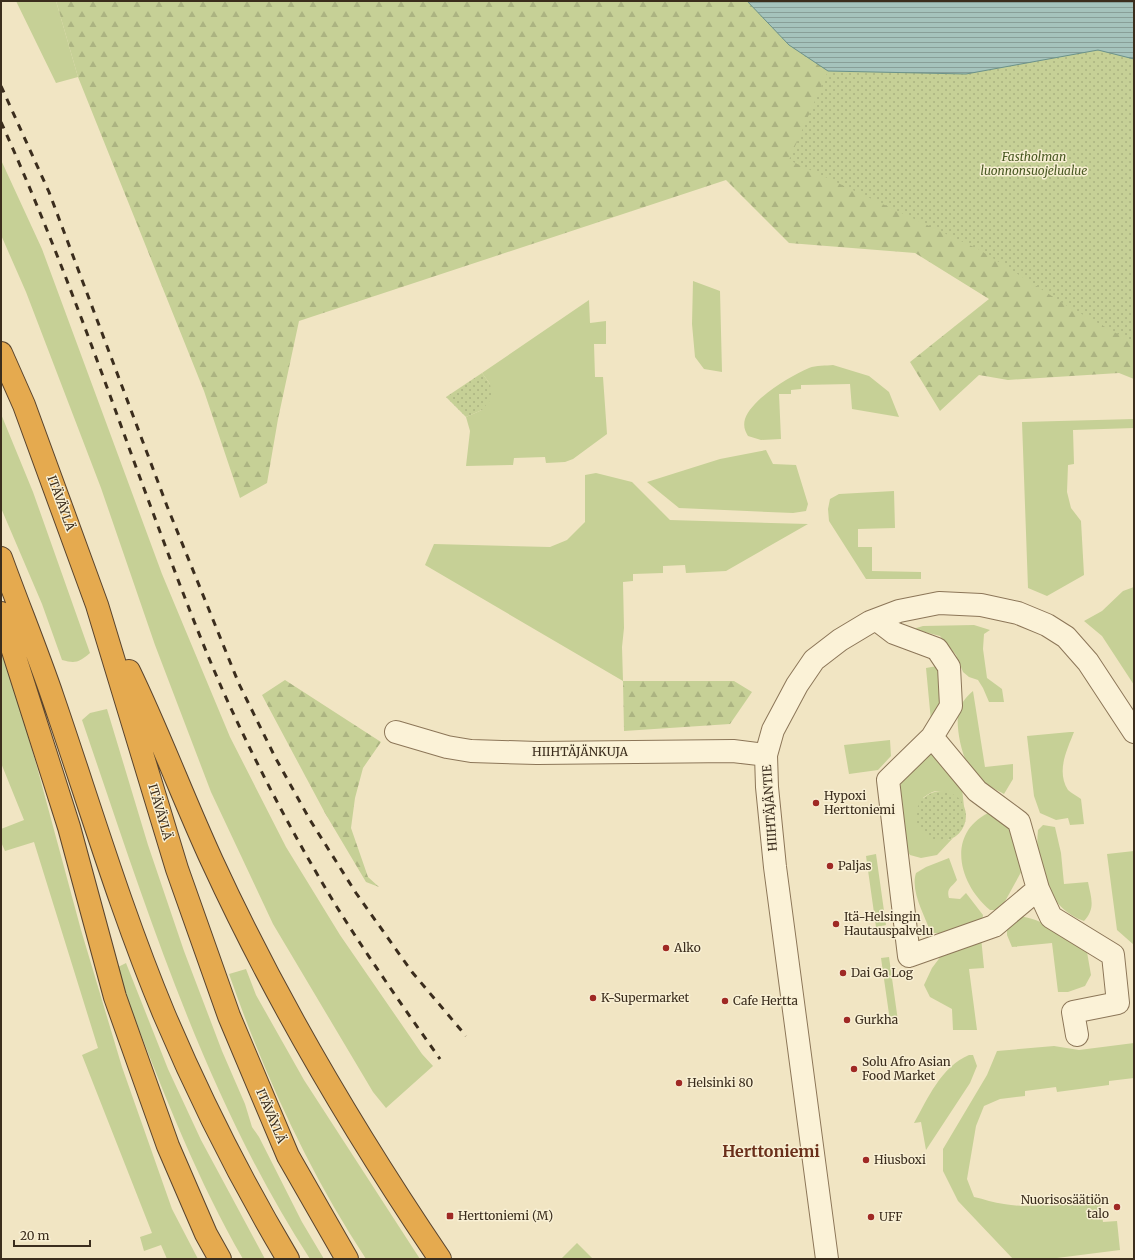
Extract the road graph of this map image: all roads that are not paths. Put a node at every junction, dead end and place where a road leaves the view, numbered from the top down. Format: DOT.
graph roads {
  1 [pos="1,339"];
  2 [pos="1,353"];
  3 [pos="24,405"];
  4 [pos="1,558"];
  5 [pos="97,605"];
  6 [pos="1,613"];
  7 [pos="877,620"];
  8 [pos="396,732"];
  9 [pos="1134,732"];
  10 [pos="932,737"];
  11 [pos="766,755"];
  12 [pos="1038,889"];
  13 [pos="1077,1035"];
  14 [pos="220,1259"];
  15 [pos="288,1259"];
  16 [pos="347,1259"];
  17 [pos="440,1259"];
  18 [pos="827,1259"];
  1 -- 3 [label="highway"];
  2 -- 3 [label="highway, ITÄVÄYLÄ"];
  3 -- 5 [label="highway, ITÄVÄYLÄ"];
  4 -- 15 [label="highway"];
  5 -- 16 [label="highway, ITÄVÄYLÄ"];
  5 -- 17 [label="highway"];
  6 -- 14 [label="highway"];
  7 -- 9 [label="street, HIIHTÄJÄNTIE"];
  7 -- 10 [label="street"];
  7 -- 11 [label="street, HIIHTÄJÄNTIE"];
  8 -- 11 [label="street, HIIHTÄJÄNKUJA"];
  10 -- 12 [label="street"];
  10 -- 12 [label="street"];
  11 -- 18 [label="street, HIIHTÄJÄNTIE"];
  12 -- 13 [label="street"];
}
